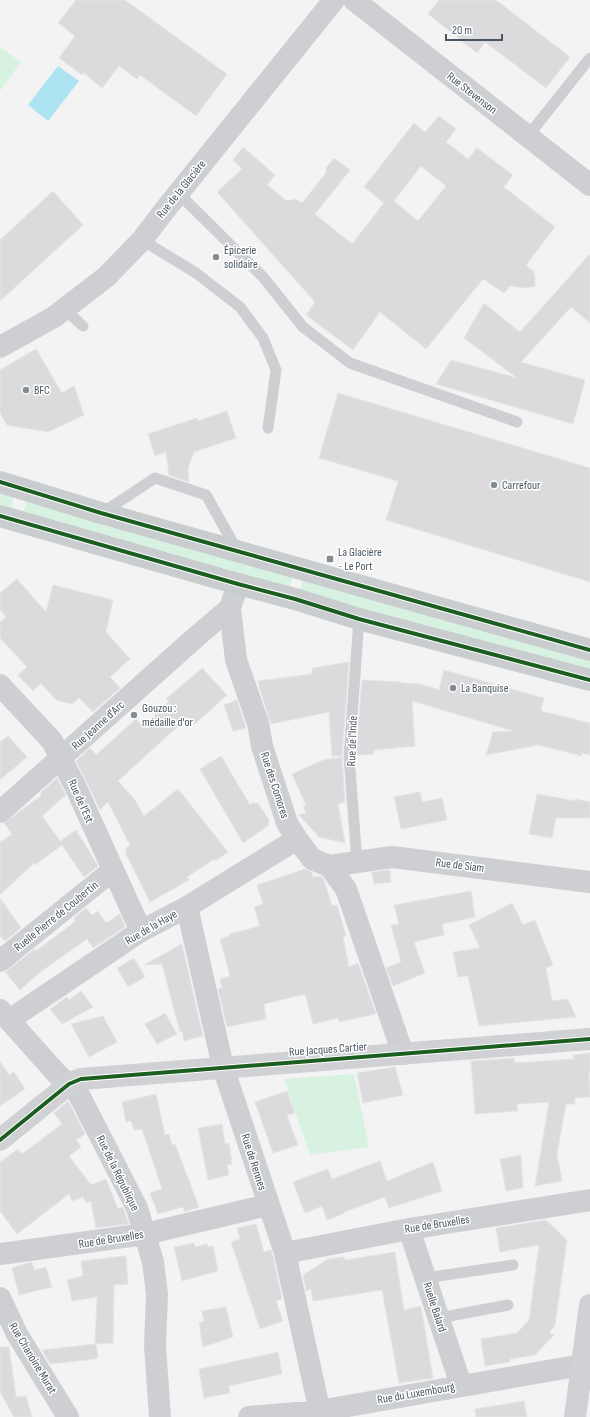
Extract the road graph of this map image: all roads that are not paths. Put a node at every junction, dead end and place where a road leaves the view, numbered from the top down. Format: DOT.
graph roads {
  1 [pos="334,0"];
  2 [pos="354,0"];
  3 [pos="590,58"];
  4 [pos="528,136"];
  5 [pos="590,185"];
  6 [pos="178,193"];
  7 [pos="142,240"];
  8 [pos="64,309"];
  9 [pos="83,326"];
  10 [pos="0,347"];
  11 [pos="517,422"];
  12 [pos="268,428"];
  13 [pos="0,482"];
  14 [pos="101,514"];
  15 [pos="0,516"];
  16 [pos="238,552"];
  17 [pos="238,584"];
  18 [pos="230,608"];
  19 [pos="359,619"];
  20 [pos="196,637"];
  21 [pos="590,650"];
  22 [pos="236,660"];
  23 [pos="590,680"];
  24 [pos="0,685"];
  25 [pos="61,758"];
  26 [pos="0,812"];
  27 [pos="297,839"];
  28 [pos="357,862"];
  29 [pos="329,866"];
  30 [pos="112,871"];
  31 [pos="590,882"];
  32 [pos="187,907"];
  33 [pos="141,931"];
  34 [pos="0,961"];
  35 [pos="4,1015"];
  36 [pos="590,1039"];
  37 [pos="403,1054"];
  38 [pos="223,1067"];
  39 [pos="69,1084"];
  40 [pos="0,1140"];
  41 [pos="590,1200"];
  42 [pos="268,1205"];
  43 [pos="409,1229"];
  44 [pos="145,1234"];
  45 [pos="285,1253"];
  46 [pos="0,1254"];
  47 [pos="513,1265"];
  48 [pos="425,1278"];
  49 [pos="0,1298"];
  50 [pos="508,1305"];
  51 [pos="590,1306"];
  52 [pos="439,1318"];
  53 [pos="586,1364"];
  54 [pos="461,1385"];
  55 [pos="320,1414"];
  56 [pos="68,1417"];
  57 [pos="160,1417"];
  58 [pos="249,1417"];
  59 [pos="575,1417"];
  1 -- 6 [label="street, Rue de la Glacière"];
  2 -- 4 [label="street, Rue Stevenson"];
  3 -- 4 [label="lane"];
  4 -- 5 [label="street, Rue Stevenson"];
  6 -- 7 [label="street, Rue de la Glacière"];
  6 -- 11 [label="lane"];
  7 -- 8 [label="street, Rue de la Glacière"];
  7 -- 12 [label="lane"];
  8 -- 9 [label="lane"];
  8 -- 10 [label="street, Rue de la Glacière"];
  13 -- 14 [label="main road"];
  14 -- 16 [label="main road"];
  14 -- 16 [label="lane"];
  15 -- 17 [label="main road"];
  16 -- 21 [label="main road"];
  17 -- 18 [label="street, Rue des Comores"];
  17 -- 19 [label="main road"];
  18 -- 20 [label="street, Rue Jeanne d'Arc"];
  18 -- 22 [label="street, Rue des Comores"];
  19 -- 23 [label="main road"];
  19 -- 28 [label="lane, Rue de l'Inde"];
  20 -- 22 [label="street"];
  20 -- 25 [label="street, Rue Jeanne d'Arc"];
  22 -- 27 [label="street, Rue des Comores"];
  24 -- 25 [label="street, Rue de l'Est"];
  25 -- 26 [label="street, Rue Jeanne d'Arc"];
  25 -- 30 [label="street, Rue de l'Est"];
  27 -- 29 [label="street, Rue des Comores"];
  27 -- 32 [label="street, Rue de la Haye"];
  28 -- 29 [label="street, Rue de Siam"];
  28 -- 31 [label="street, Rue de Siam"];
  29 -- 37 [label="street, Rue des Comores"];
  30 -- 33 [label="street, Rue de l'Est"];
  30 -- 34 [label="street, Ruelle Pierre de Coubertin"];
  32 -- 33 [label="street, Rue de la Haye"];
  32 -- 38 [label="street, Rue de Rennes"];
  33 -- 35 [label="street, Rue de la Haye"];
  35 -- 39 [label="street, Rue de la République"];
  36 -- 37 [label="street, Rue Jacques Cartier"];
  37 -- 38 [label="street, Rue Jacques Cartier"];
  38 -- 39 [label="street, Rue Jacques Cartier"];
  38 -- 42 [label="street, Rue de Rennes"];
  39 -- 40 [label="street"];
  39 -- 44 [label="street, Rue de la République"];
  41 -- 43 [label="street, Rue de Bruxelles"];
  42 -- 44 [label="street, Rue de Bruxelles"];
  42 -- 45 [label="street, Rue de Rennes"];
  43 -- 45 [label="street, Rue de Bruxelles"];
  43 -- 48 [label="street, Ruelle Balard"];
  44 -- 46 [label="street, Rue de Bruxelles"];
  44 -- 57 [label="street, Rue de la République"];
  45 -- 55 [label="street, Rue de Rennes"];
  47 -- 48 [label="lane"];
  48 -- 52 [label="street, Ruelle Balard"];
  49 -- 56 [label="street, Rue Chanoine Murat"];
  50 -- 52 [label="lane"];
  51 -- 53 [label="street"];
  52 -- 54 [label="street, Ruelle Balard"];
  53 -- 54 [label="street, Rue du Luxembourg"];
  53 -- 59 [label="street"];
  54 -- 55 [label="street, Rue du Luxembourg"];
  55 -- 58 [label="street, Rue du Luxembourg"];
}
